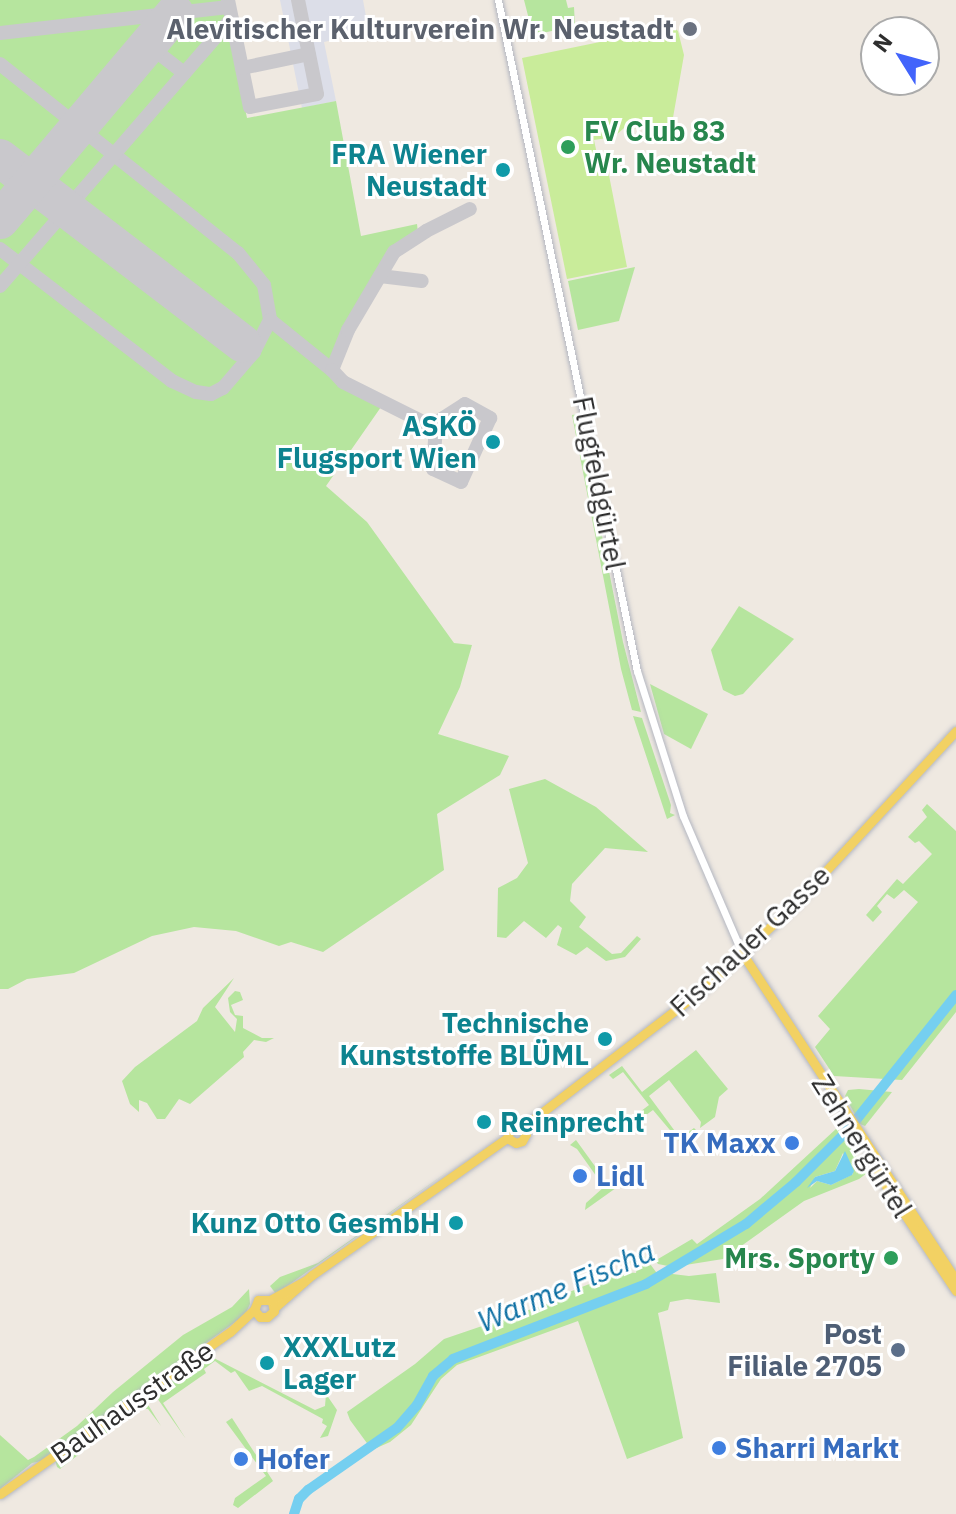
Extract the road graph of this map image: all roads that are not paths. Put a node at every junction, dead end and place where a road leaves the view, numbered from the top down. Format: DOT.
graph roads {
  1 [pos="498,0"];
  2 [pos="956,731"];
  3 [pos="742,953"];
  4 [pos="856,1129"];
  5 [pos="956,1280"];
  6 [pos="956,1291"];
  7 [pos="272,1304"];
  8 [pos="257,1314"];
  9 [pos="0,1494"];
  1 -- 3 [label="street, Flugfeldgürtel"];
  2 -- 3 [label="main road, Fischauer Gasse"];
  3 -- 4 [label="main road, Zehnergürtel"];
  3 -- 7 [label="main road, Fischauer Gasse"];
  4 -- 5 [label="main road, Zehnergürtel"];
  4 -- 6 [label="main road, Zehnergürtel"];
  7 -- 8 [label="main road"];
  7 -- 8 [label="main road"];
  8 -- 9 [label="main road, Bauhausstraße"];
}
